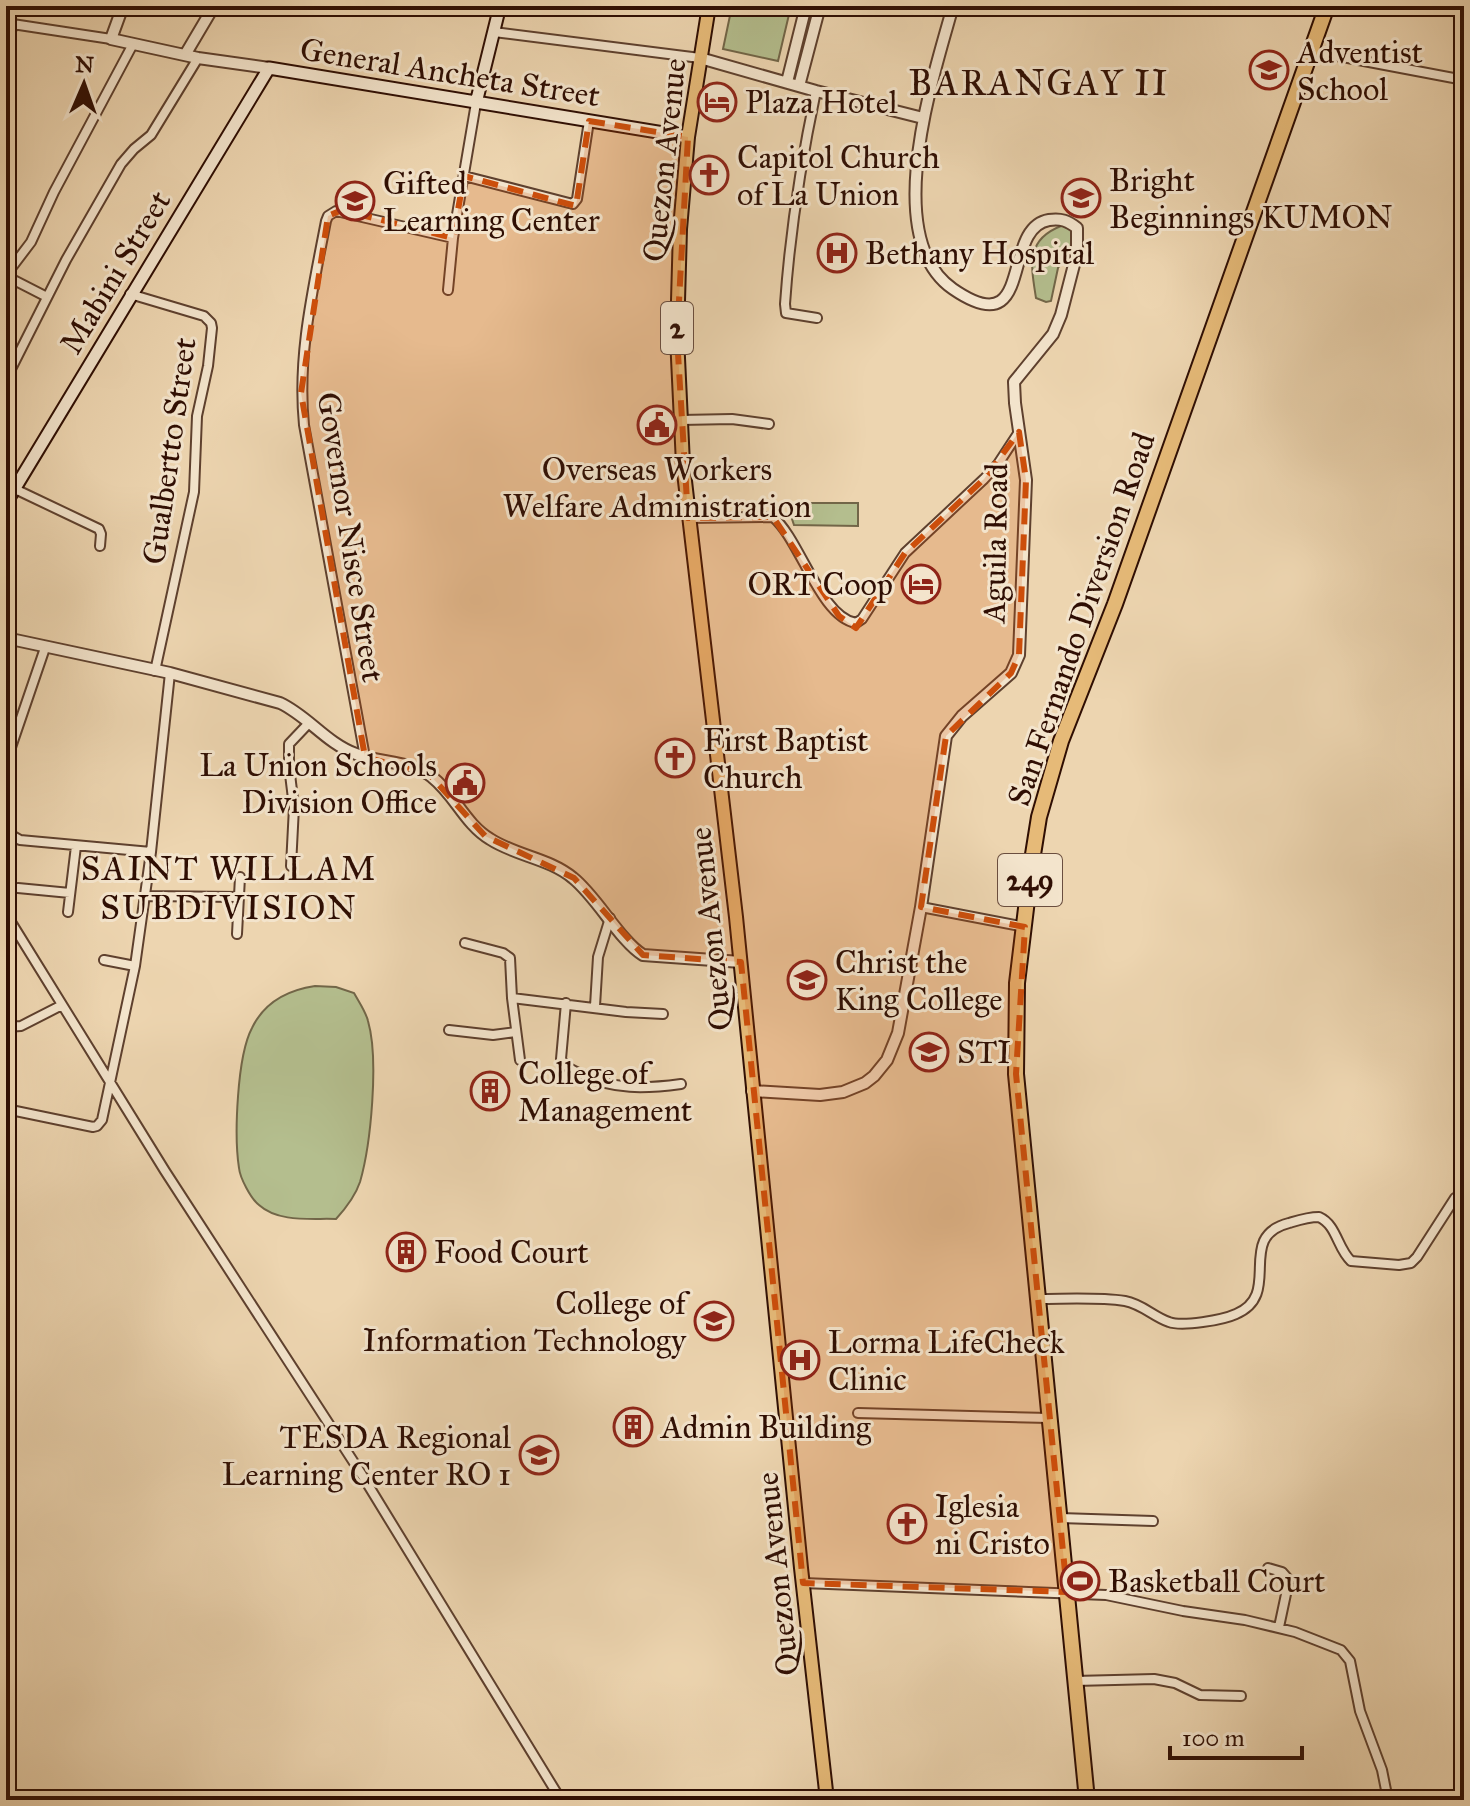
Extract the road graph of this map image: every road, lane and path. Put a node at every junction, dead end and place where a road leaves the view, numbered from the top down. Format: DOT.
graph roads {
  1 [pos="123,6"];
  2 [pos="214,6"];
  3 [pos="500,6"];
  4 [pos="709,6"];
  5 [pos="806,6"];
  6 [pos="820,6"];
  7 [pos="953,6"];
  8 [pos="1327,6"];
  9 [pos="10,24"];
  10 [pos="494,32"];
  11 [pos="6,37"];
  12 [pos="111,39"];
  13 [pos="133,44"];
  14 [pos="1311,51"];
  15 [pos="185,55"];
  16 [pos="198,58"];
  17 [pos="700,58"];
  18 [pos="269,68"];
  19 [pos="1464,80"];
  20 [pos="787,82"];
  21 [pos="799,86"];
  22 [pos="816,91"];
  23 [pos="476,103"];
  24 [pos="923,118"];
  25 [pos="589,121"];
  26 [pos="688,137"];
  27 [pos="464,176"];
  28 [pos="453,238"];
  29 [pos="6,276"];
  30 [pos="448,290"];
  31 [pos="130,294"];
  32 [pos="47,297"];
  33 [pos="817,318"];
  34 [pos="6,379"];
  35 [pos="681,420"];
  36 [pos="769,424"];
  37 [pos="1019,432"];
  38 [pos="1464,433"];
  39 [pos="1459,482"];
  40 [pos="15,489"];
  41 [pos="6,503"];
  42 [pos="688,518"];
  43 [pos="100,546"];
  44 [pos="6,638"];
  45 [pos="45,648"];
  46 [pos="155,671"];
  47 [pos="170,673"];
  48 [pos="308,724"];
  49 [pos="365,757"];
  50 [pos="6,762"];
  51 [pos="6,832"];
  52 [pos="76,846"];
  53 [pos="151,852"];
  54 [pos="291,866"];
  55 [pos="240,877"];
  56 [pos="18,888"];
  57 [pos="70,893"];
  58 [pos="145,896"];
  59 [pos="239,897"];
  60 [pos="921,907"];
  61 [pos="68,912"];
  62 [pos="6,914"];
  63 [pos="610,918"];
  64 [pos="1025,927"];
  65 [pos="237,934"];
  66 [pos="465,943"];
  67 [pos="104,960"];
  68 [pos="741,962"];
  69 [pos="135,966"];
  70 [pos="512,998"];
  71 [pos="566,1003"];
  72 [pos="62,1005"];
  73 [pos="595,1006"];
  74 [pos="663,1014"];
  75 [pos="6,1027"];
  76 [pos="449,1030"];
  77 [pos="516,1032"];
  78 [pos="520,1060"];
  79 [pos="111,1083"];
  80 [pos="681,1084"];
  81 [pos="752,1091"];
  82 [pos="6,1109"];
  83 [pos="1464,1194"];
  84 [pos="1039,1299"];
  85 [pos="858,1413"];
  86 [pos="1049,1418"];
  87 [pos="1060,1518"];
  88 [pos="1153,1521"];
  89 [pos="1268,1568"];
  90 [pos="803,1583"];
  91 [pos="1067,1592"];
  92 [pos="1279,1627"];
  93 [pos="1075,1681"];
  94 [pos="1241,1696"];
  95 [pos="561,1800"];
  96 [pos="827,1800"];
  97 [pos="1087,1800"];
  98 [pos="1388,1800"];
  1 -- 12 [label="street"];
  2 -- 15 [label="street"];
  3 -- 10 [label="main road"];
  4 -- 17 [label="main road, Quezon Avenue / 2"];
  5 -- 20 [label="street"];
  6 -- 21 [label="street"];
  7 -- 24 [label="street"];
  8 -- 14 [label="highway, San Fernando Diversion Road / 249"];
  9 -- 11 [label="street"];
  9 -- 12 [label="street, General Ancheta Street"];
  10 -- 17 [label="street"];
  10 -- 23 [label="main road"];
  12 -- 13 [label="street, General Ancheta Street"];
  13 -- 15 [label="street, General Ancheta Street"];
  13 -- 29 [label="street"];
  14 -- 19 [label="street"];
  14 -- 64 [label="highway, San Fernando Diversion Road / 249"];
  15 -- 16 [label="street, General Ancheta Street"];
  16 -- 18 [label="street, General Ancheta Street"];
  16 -- 32 [label="street"];
  17 -- 20 [label="street"];
  17 -- 26 [label="main road, Quezon Avenue / 2"];
  18 -- 23 [label="main road, General Ancheta Street"];
  18 -- 31 [label="main road, Mabini Street"];
  20 -- 21 [label="street"];
  21 -- 22 [label="street"];
  22 -- 24 [label="street"];
  22 -- 33 [label="street"];
  23 -- 25 [label="main road, General Ancheta Street"];
  23 -- 27 [label="street"];
  24 -- 37 [label="street, Aguila Road"];
  25 -- 26 [label="main road, General Ancheta Street"];
  25 -- 27 [label="street"];
  26 -- 35 [label="main road, Quezon Avenue / 2"];
  27 -- 28 [label="street"];
  28 -- 30 [label="street"];
  28 -- 49 [label="street, Governor Nisce Street"];
  29 -- 32 [label="street"];
  31 -- 40 [label="main road, Mabini Street"];
  31 -- 46 [label="street, Gualbertto Street"];
  32 -- 34 [label="street"];
  35 -- 36 [label="street"];
  35 -- 42 [label="main road, Quezon Avenue / 2"];
  37 -- 42 [label="street"];
  37 -- 60 [label="street, Aguila Road"];
  38 -- 39 [label="street"];
  40 -- 41 [label="main road, Mabini Street"];
  40 -- 43 [label="street"];
  42 -- 68 [label="main road, Quezon Avenue / 2"];
  44 -- 45 [label="street"];
  45 -- 46 [label="street"];
  45 -- 50 [label="street"];
  46 -- 47 [label="street"];
  47 -- 48 [label="street"];
  47 -- 53 [label="street"];
  48 -- 49 [label="street"];
  48 -- 54 [label="street"];
  49 -- 63 [label="street"];
  51 -- 52 [label="street"];
  52 -- 53 [label="street"];
  52 -- 57 [label="street"];
  53 -- 58 [label="street"];
  55 -- 59 [label="street"];
  56 -- 57 [label="street"];
  57 -- 61 [label="street"];
  58 -- 59 [label="street"];
  58 -- 69 [label="street"];
  59 -- 65 [label="street"];
  60 -- 64 [label="street"];
  60 -- 81 [label="street, Aguila Road"];
  62 -- 72 [label="street"];
  63 -- 68 [label="street"];
  63 -- 73 [label="street"];
  64 -- 84 [label="highway, San Fernando Diversion Road / 249"];
  66 -- 70 [label="street"];
  67 -- 69 [label="street"];
  68 -- 81 [label="main road, Quezon Avenue / 2"];
  69 -- 79 [label="street"];
  70 -- 71 [label="street"];
  70 -- 77 [label="street"];
  71 -- 73 [label="street"];
  71 -- 80 [label="street"];
  72 -- 75 [label="street"];
  72 -- 79 [label="street"];
  73 -- 74 [label="street"];
  76 -- 77 [label="street"];
  77 -- 78 [label="street"];
  79 -- 82 [label="street"];
  79 -- 95 [label="street"];
  81 -- 90 [label="main road, Quezon Avenue / 2"];
  83 -- 84 [label="street"];
  84 -- 86 [label="highway, San Fernando Diversion Road / 249"];
  85 -- 86 [label="street"];
  86 -- 87 [label="highway, San Fernando Diversion Road / 249"];
  87 -- 88 [label="street"];
  87 -- 91 [label="highway, San Fernando Diversion Road / 249"];
  89 -- 92 [label="street"];
  90 -- 91 [label="street"];
  90 -- 96 [label="main road, Quezon Avenue / 2"];
  91 -- 92 [label="street"];
  91 -- 93 [label="highway, San Fernando Diversion Road / 249"];
  92 -- 98 [label="street"];
  93 -- 94 [label="street"];
  93 -- 97 [label="highway, San Fernando Diversion Road / 249"];
}
